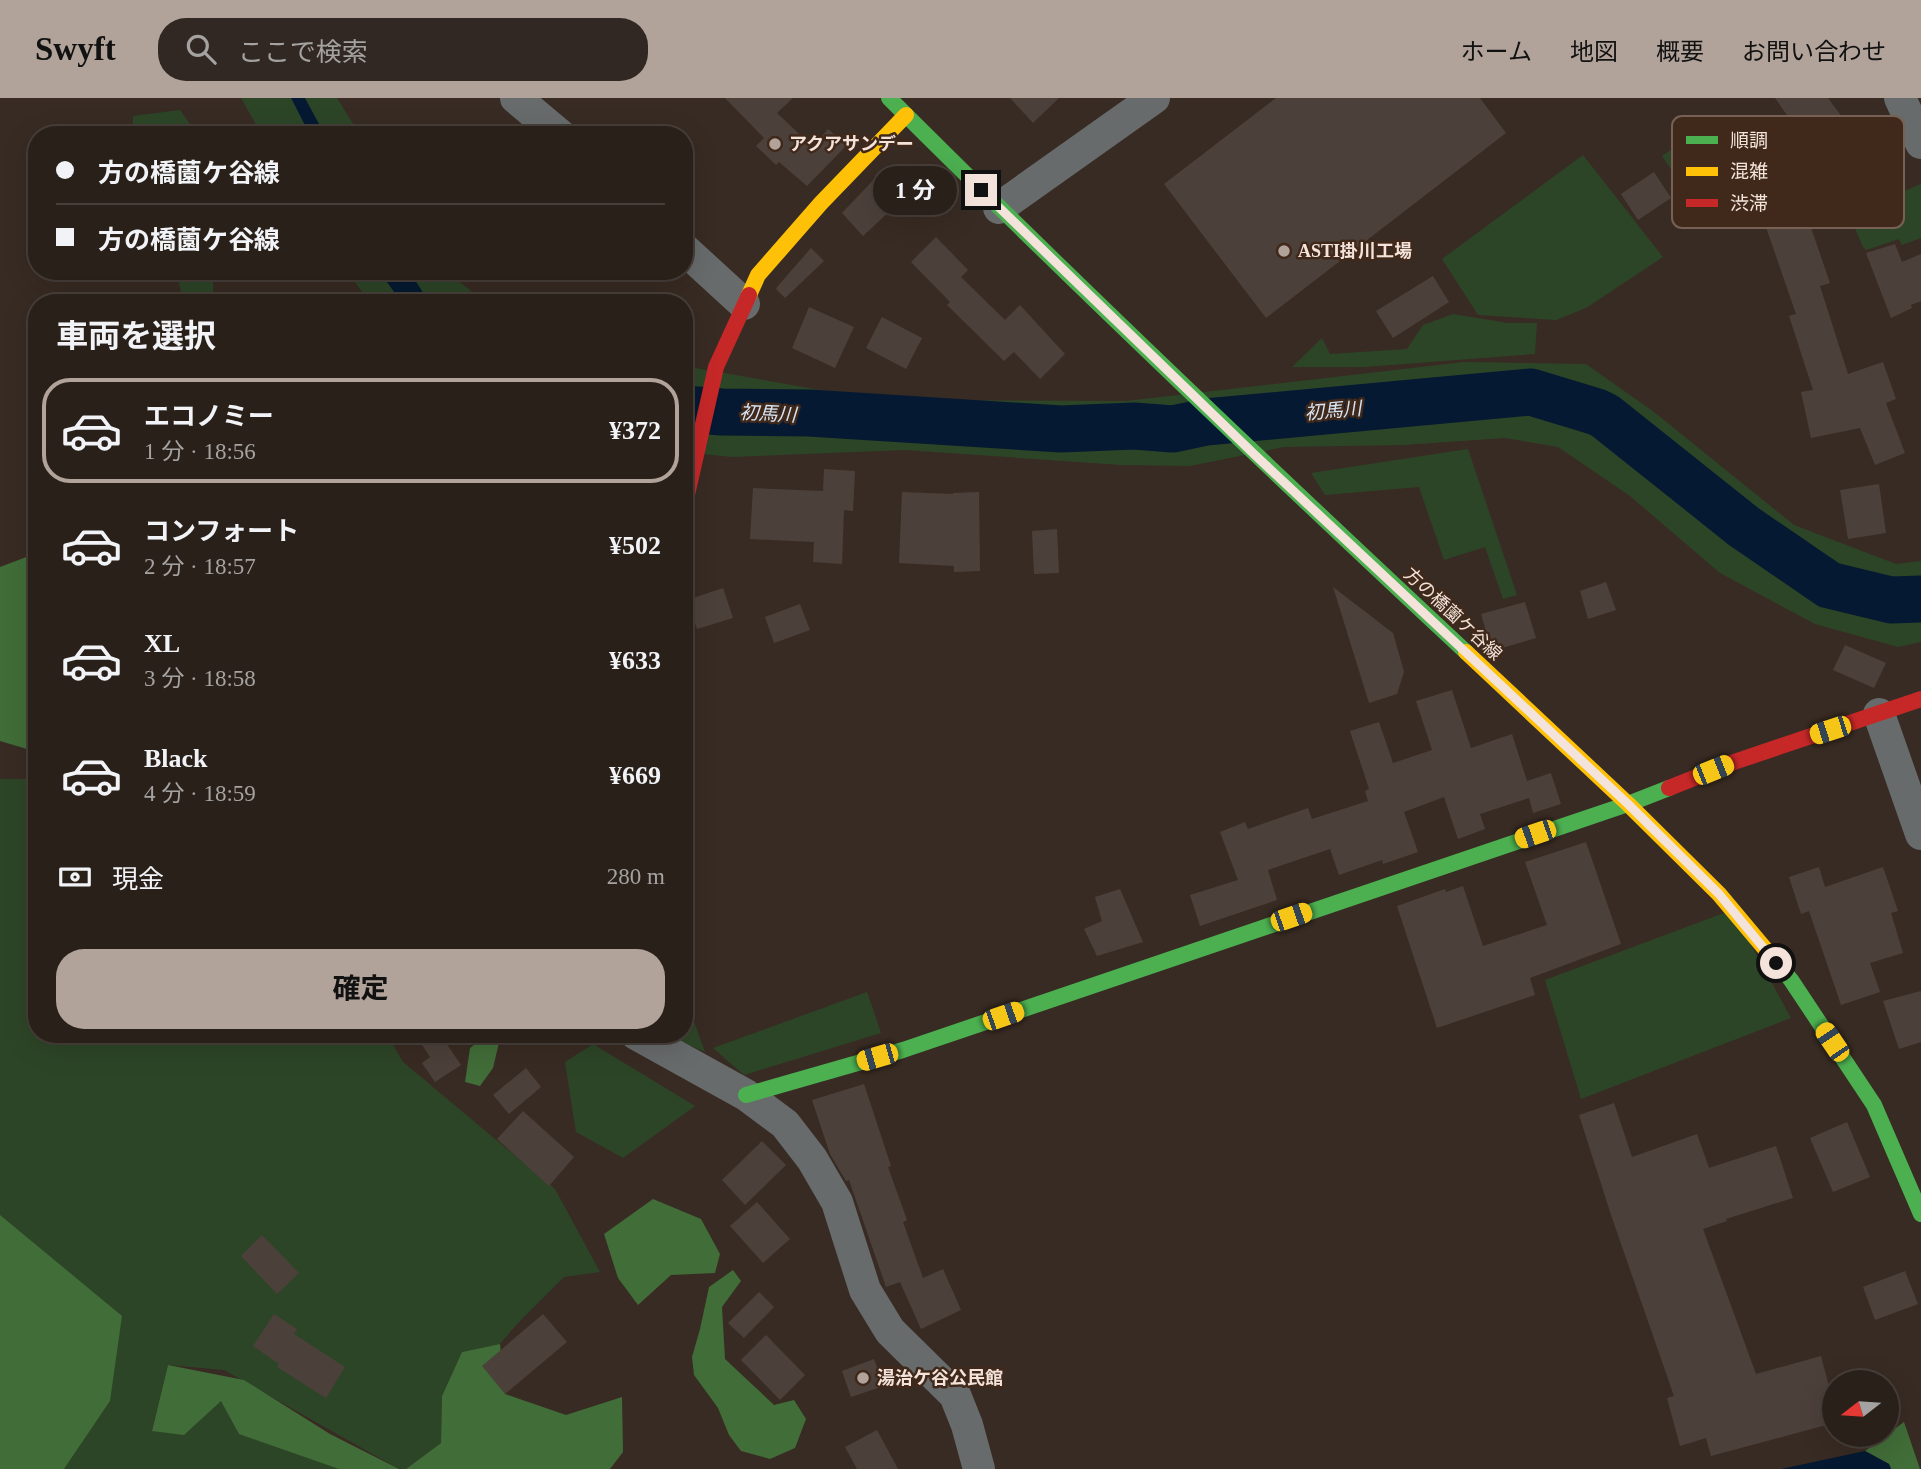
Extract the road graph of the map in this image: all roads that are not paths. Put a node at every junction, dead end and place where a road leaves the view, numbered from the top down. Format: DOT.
graph roads {
  1 [pos="516,98"];
  2 [pos="888,98"];
  3 [pos="1154,98"];
  4 [pos="1900,98"];
  5 [pos="906,115"];
  6 [pos="549,126"];
  7 [pos="1921,143"];
  8 [pos="999,208"];
  9 [pos="693,256"];
  10 [pos="744,304"];
  11 [pos="693,467"];
  12 [pos="1921,699"];
  13 [pos="1879,714"];
  14 [pos="1628,804"];
  15 [pos="1921,834"];
  16 [pos="652,1043"];
  17 [pos="746,1095"];
  18 [pos="1921,1213"];
  19 [pos="979,1469"];
  1 -- 6 [label="street"];
  2 -- 5 [label="street, 方の橋薗ケ谷線"];
  3 -- 8 [label="street"];
  4 -- 7 [label="street"];
  5 -- 8 [label="street, 方の橋薗ケ谷線"];
  5 -- 10 [label="street"];
  8 -- 14 [label="street, 方の橋薗ケ谷線"];
  9 -- 10 [label="street"];
  10 -- 11 [label="street"];
  12 -- 13 [label="street"];
  13 -- 14 [label="street"];
  13 -- 15 [label="street"];
  14 -- 17 [label="street"];
  14 -- 18 [label="street, 方の橋薗ケ谷線"];
  16 -- 17 [label="street"];
  17 -- 19 [label="street"];
}
